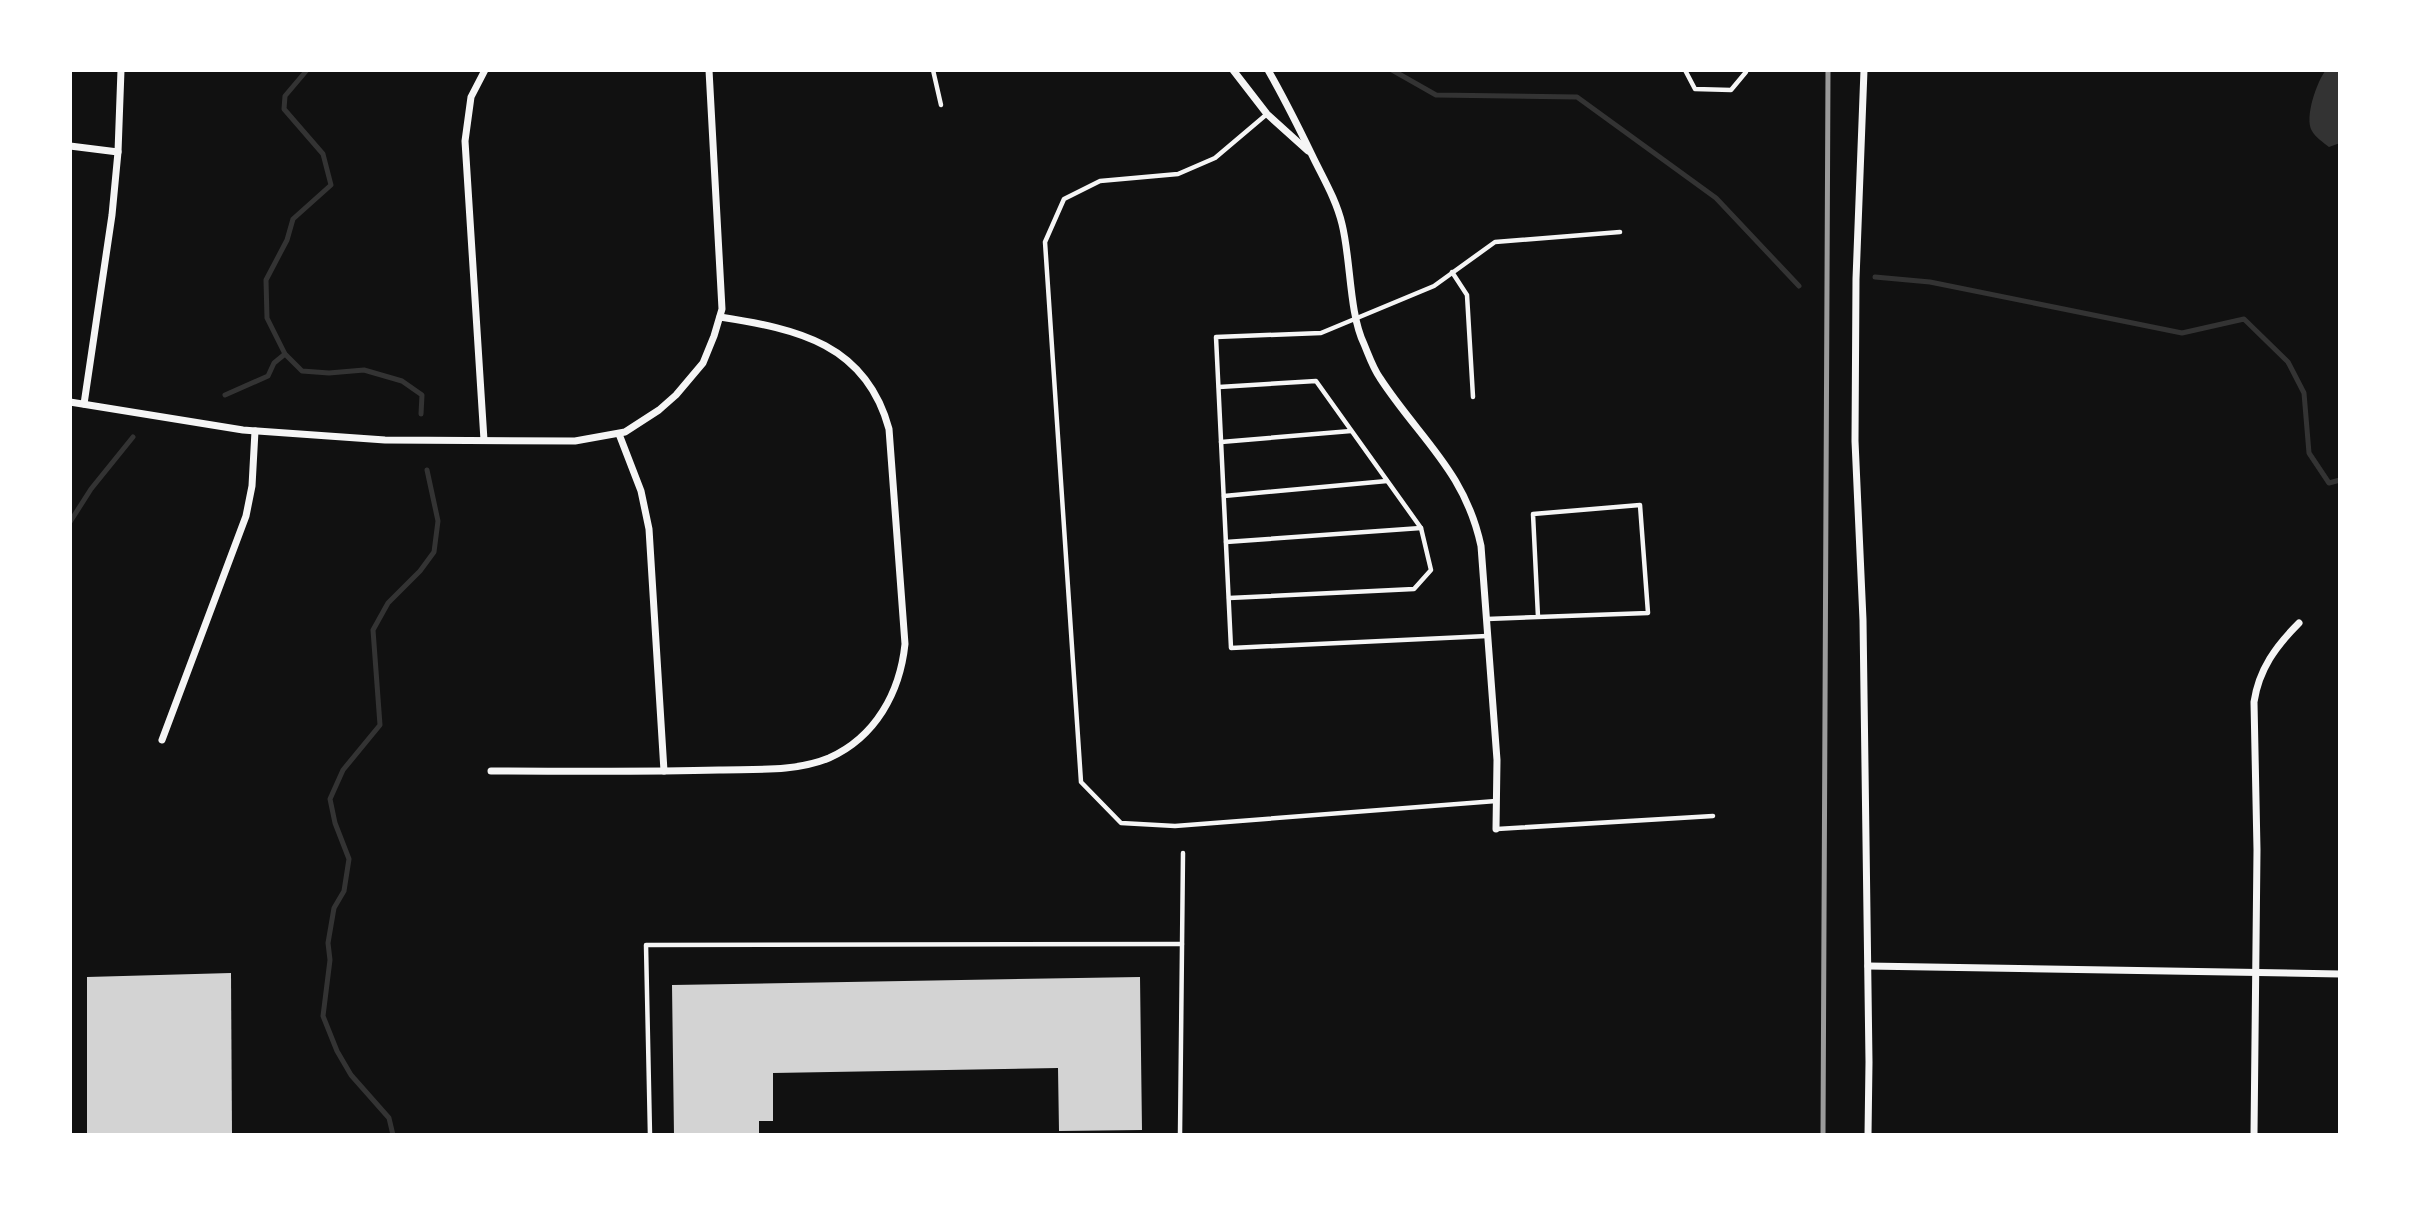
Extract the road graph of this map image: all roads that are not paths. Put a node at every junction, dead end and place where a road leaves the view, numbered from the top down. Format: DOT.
graph roads {
  1 [pos="121,70"];
  2 [pos="485,70"];
  3 [pos="709,70"];
  4 [pos="933,70"];
  5 [pos="1233,70"];
  6 [pos="1268,70"];
  7 [pos="1685,70"];
  8 [pos="1745,70"];
  9 [pos="1864,70"];
  10 [pos="941,105"];
  11 [pos="1266,114"];
  12 [pos="70,146"];
  13 [pos="118,152"];
  14 [pos="1311,154"];
  15 [pos="1620,232"];
  16 [pos="1452,272"];
  17 [pos="720,317"];
  18 [pos="1356,319"];
  19 [pos="1219,387"];
  20 [pos="1473,397"];
  21 [pos="70,402"];
  22 [pos="84,404"];
  23 [pos="255,431"];
  24 [pos="1351,431"];
  25 [pos="619,434"];
  26 [pos="484,440"];
  27 [pos="1221,442"];
  28 [pos="1387,481"];
  29 [pos="1224,496"];
  30 [pos="1421,528"];
  31 [pos="1226,542"];
  32 [pos="1229,598"];
  33 [pos="1538,617"];
  34 [pos="1486,620"];
  35 [pos="2299,623"];
  36 [pos="1487,636"];
  37 [pos="162,740"];
  38 [pos="491,771"];
  39 [pos="664,772"];
  40 [pos="1496,802"];
  41 [pos="1713,816"];
  42 [pos="1496,829"];
  43 [pos="1183,853"];
  44 [pos="1182,944"];
  45 [pos="1868,966"];
  46 [pos="2255,972"];
  47 [pos="2340,974"];
  48 [pos="650,1135"];
  49 [pos="1180,1135"];
  50 [pos="1867,1135"];
  51 [pos="2254,1135"];
  1 -- 13 [label="street"];
  2 -- 26 [label="street"];
  3 -- 17 [label="street"];
  4 -- 10 [label="lane"];
  5 -- 11 [label="street"];
  6 -- 14 [label="street"];
  7 -- 8 [label="lane"];
  9 -- 45 [label="street"];
  11 -- 14 [label="street"];
  11 -- 40 [label="lane"];
  12 -- 13 [label="street"];
  13 -- 22 [label="street"];
  14 -- 18 [label="street"];
  15 -- 16 [label="lane"];
  16 -- 18 [label="lane"];
  16 -- 20 [label="lane"];
  17 -- 25 [label="street"];
  17 -- 39 [label="street"];
  18 -- 19 [label="lane"];
  18 -- 34 [label="street"];
  19 -- 24 [label="lane"];
  19 -- 27 [label="lane"];
  21 -- 22 [label="street"];
  22 -- 23 [label="street"];
  23 -- 26 [label="street"];
  23 -- 37 [label="street"];
  24 -- 27 [label="lane"];
  24 -- 28 [label="lane"];
  25 -- 26 [label="street"];
  25 -- 39 [label="street"];
  27 -- 29 [label="lane"];
  28 -- 29 [label="lane"];
  28 -- 30 [label="lane"];
  29 -- 31 [label="lane"];
  30 -- 31 [label="lane"];
  30 -- 32 [label="lane"];
  31 -- 32 [label="lane"];
  32 -- 36 [label="lane"];
  33 -- 33 [label="lane"];
  33 -- 34 [label="lane"];
  34 -- 36 [label="street"];
  35 -- 46 [label="street"];
  36 -- 40 [label="street"];
  38 -- 39 [label="street"];
  40 -- 42 [label="street"];
  41 -- 42 [label="lane"];
  43 -- 44 [label="lane"];
  44 -- 48 [label="lane"];
  44 -- 49 [label="lane"];
  45 -- 46 [label="street"];
  45 -- 50 [label="street"];
  46 -- 47 [label="street"];
  46 -- 51 [label="street"];
}
